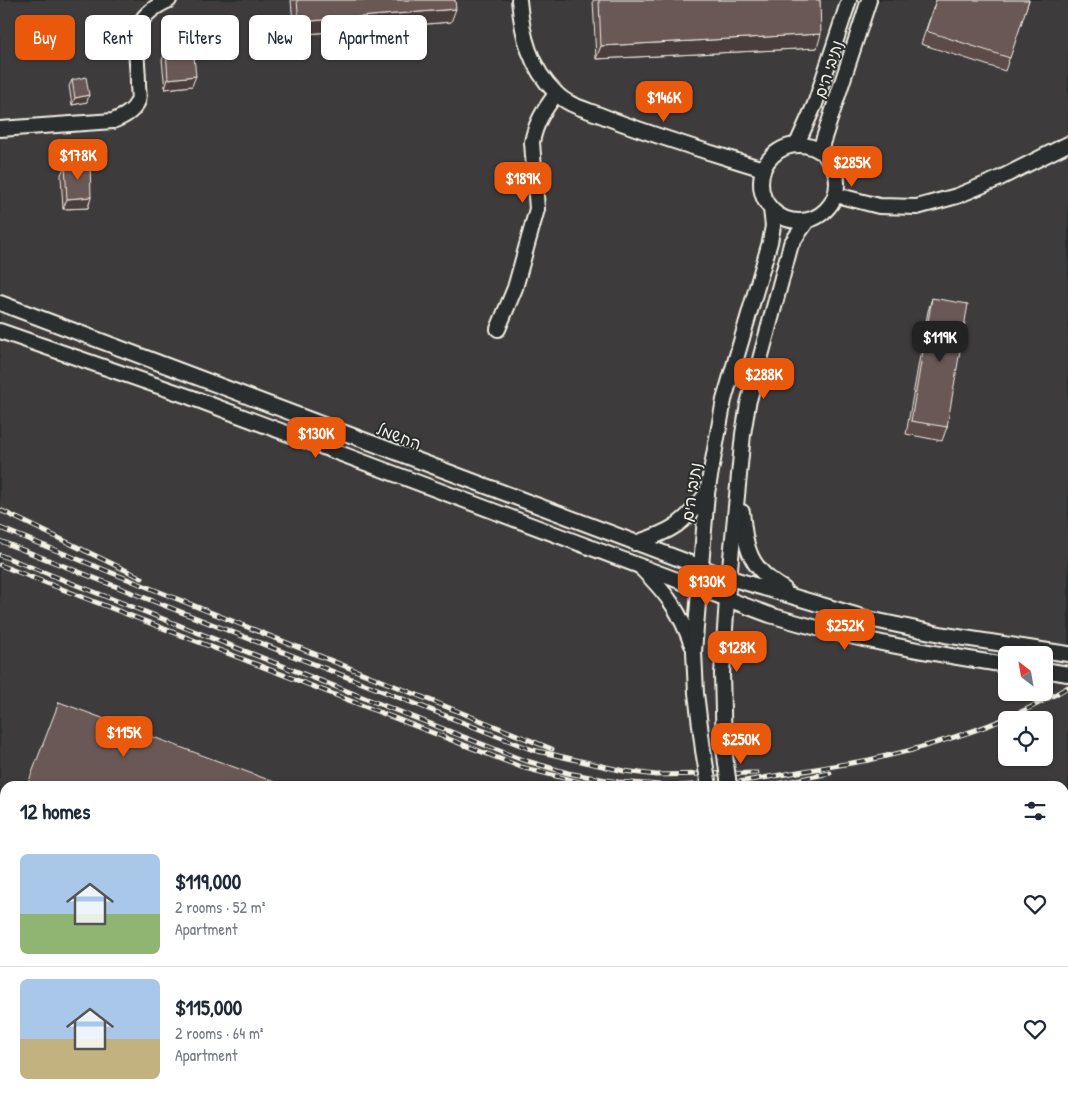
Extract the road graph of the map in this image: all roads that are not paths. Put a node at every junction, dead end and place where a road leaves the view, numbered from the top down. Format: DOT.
graph roads {
  1 [pos="169,0"];
  2 [pos="519,0"];
  3 [pos="849,0"];
  4 [pos="870,0"];
  5 [pos="556,94"];
  6 [pos="0,129"];
  7 [pos="797,144"];
  8 [pos="1068,144"];
  9 [pos="820,150"];
  10 [pos="763,168"];
  11 [pos="836,195"];
  12 [pos="771,209"];
  13 [pos="807,221"];
  14 [pos="0,303"];
  15 [pos="498,329"];
  16 [pos="0,332"];
  17 [pos="739,479"];
  18 [pos="707,493"];
  19 [pos="635,543"];
  20 [pos="639,566"];
  21 [pos="700,567"];
  22 [pos="730,578"];
  23 [pos="698,588"];
  24 [pos="727,599"];
  25 [pos="806,602"];
  26 [pos="694,652"];
  27 [pos="1068,654"];
  28 [pos="998,664"];
  29 [pos="1053,672"];
  30 [pos="1068,674"];
  31 [pos="708,781"];
  32 [pos="728,781"];
  1 -- 6 [label="street"];
  2 -- 5 [label="street"];
  3 -- 7 [label="street, נתיבי הים"];
  4 -- 9 [label="street, נתיבי הים"];
  5 -- 10 [label="street"];
  5 -- 15 [label="street"];
  7 -- 9 [label="street"];
  7 -- 10 [label="street"];
  8 -- 11 [label="street"];
  9 -- 11 [label="street"];
  10 -- 12 [label="street"];
  11 -- 13 [label="street"];
  12 -- 13 [label="street"];
  12 -- 18 [label="street, נתיבי הים"];
  13 -- 17 [label="street"];
  14 -- 19 [label="street, החשמל"];
  16 -- 20 [label="street"];
  17 -- 22 [label="street"];
  17 -- 25 [label="street"];
  18 -- 19 [label="street"];
  18 -- 21 [label="street, נתיבי הים"];
  19 -- 21 [label="street, החשמל"];
  20 -- 23 [label="street"];
  20 -- 26 [label="street"];
  21 -- 22 [label="street, החשמל"];
  21 -- 23 [label="street, נתיבי הים"];
  22 -- 24 [label="street"];
  22 -- 25 [label="street, החשמל"];
  23 -- 24 [label="street"];
  23 -- 26 [label="street, נתיבי הים"];
  24 -- 28 [label="street"];
  24 -- 32 [label="street, bridge"];
  25 -- 27 [label="street"];
  26 -- 31 [label="street, נתיבי הים, bridge"];
  29 -- 30 [label="street"];
}
